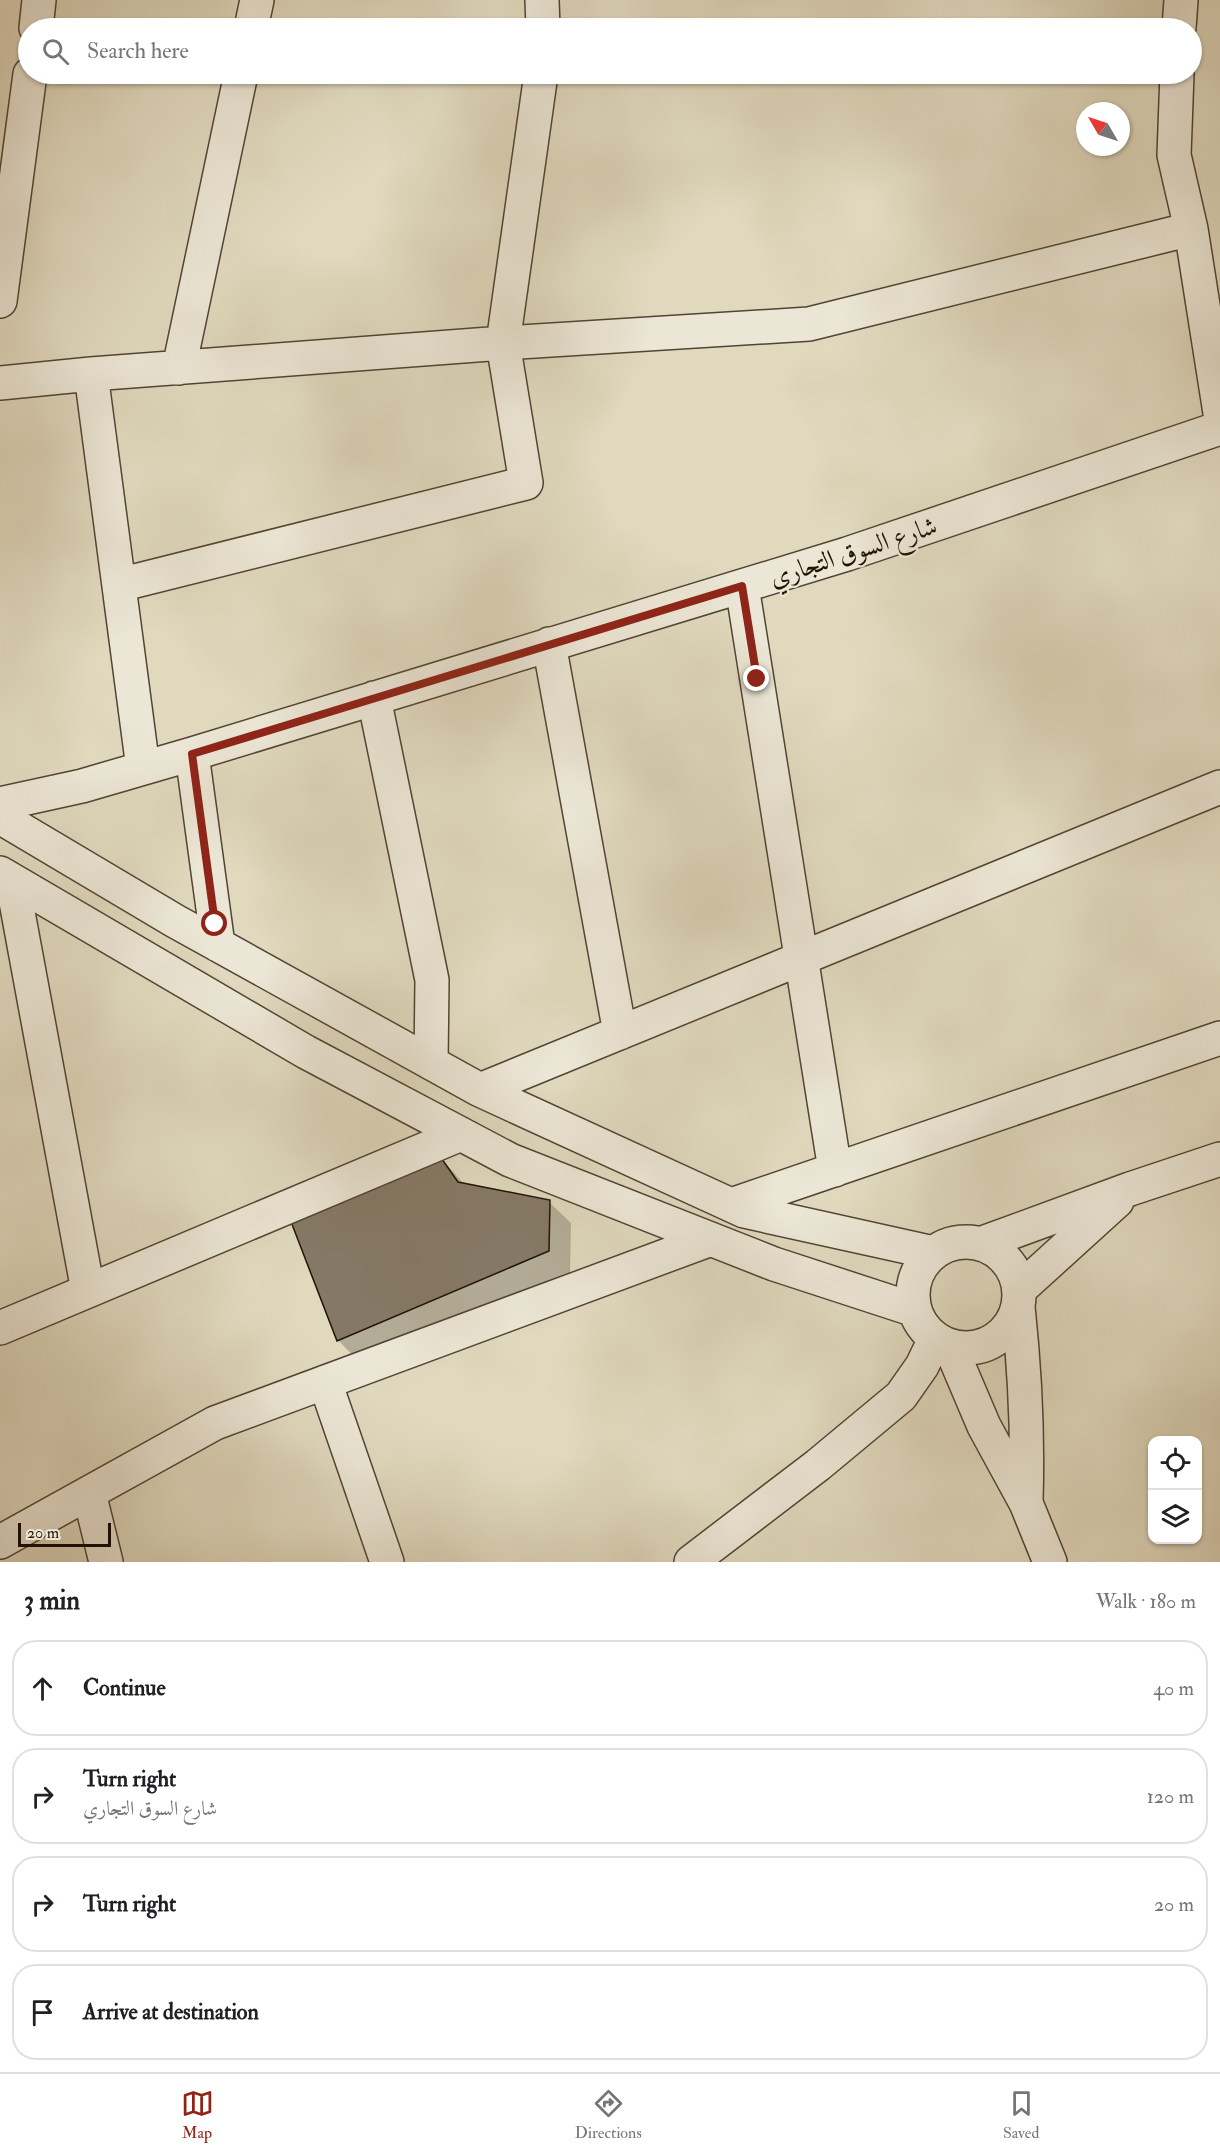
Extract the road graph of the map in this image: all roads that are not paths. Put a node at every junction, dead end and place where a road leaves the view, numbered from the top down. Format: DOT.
graph roads {
  1 [pos="39,0"];
  2 [pos="257,0"];
  3 [pos="542,0"];
  4 [pos="1181,0"];
  5 [pos="37,18"];
  6 [pos="253,18"];
  7 [pos="543,18"];
  8 [pos="1180,18"];
  9 [pos="29,84"];
  10 [pos="240,84"];
  11 [pos="540,84"];
  12 [pos="1178,84"];
  13 [pos="1191,229"];
  14 [pos="0,301"];
  15 [pos="503,343"];
  16 [pos="179,368"];
  17 [pos="91,374"];
  18 [pos="0,383"];
  19 [pos="1220,413"];
  20 [pos="1220,428"];
  21 [pos="119,585"];
  22 [pos="742,586"];
  23 [pos="549,644"];
  24 [pos="374,698"];
  25 [pos="192,754"];
  26 [pos="143,768"];
  27 [pos="1220,787"];
  28 [pos="0,804"];
  29 [pos="0,817"];
  30 [pos="6,877"];
  31 [pos="218,945"];
  32 [pos="802,958"];
  33 [pos="620,1033"];
  34 [pos="1220,1038"];
  35 [pos="431,1063"];
  36 [pos="480,1090"];
  37 [pos="461,1134"];
  38 [pos="1220,1159"];
  39 [pos="835,1170"];
  40 [pos="1130,1189"];
  41 [pos="731,1205"];
  42 [pos="711,1239"];
  43 [pos="980,1244"];
  44 [pos="934,1253"];
  45 [pos="88,1291"];
  46 [pos="1019,1299"];
  47 [pos="915,1310"];
  48 [pos="0,1328"];
  49 [pos="943,1342"];
  50 [pos="325,1382"];
  51 [pos="89,1493"];
  52 [pos="1026,1503"];
  53 [pos="0,1542"];
  54 [pos="106,1562"];
  55 [pos="387,1562"];
  56 [pos="691,1562"];
  57 [pos="1050,1562"];
  1 -- 5 [label="street"];
  2 -- 6 [label="street"];
  3 -- 7 [label="street"];
  4 -- 8 [label="street"];
  9 -- 14 [label="street"];
  10 -- 16 [label="street"];
  11 -- 15 [label="street"];
  12 -- 13 [label="street"];
  13 -- 15 [label="street"];
  13 -- 19 [label="street"];
  15 -- 16 [label="street"];
  15 -- 21 [label="street"];
  16 -- 17 [label="street"];
  17 -- 18 [label="street"];
  17 -- 21 [label="street"];
  20 -- 22 [label="street, شارع السوق التجاري"];
  21 -- 26 [label="street"];
  22 -- 23 [label="street, شارع السوق التجاري"];
  22 -- 32 [label="street"];
  23 -- 24 [label="street, شارع السوق التجاري"];
  23 -- 33 [label="street"];
  24 -- 25 [label="street, شارع السوق التجاري"];
  24 -- 35 [label="street"];
  25 -- 26 [label="street, شارع السوق التجاري"];
  25 -- 31 [label="street"];
  26 -- 28 [label="street, شارع السوق التجاري"];
  27 -- 32 [label="street"];
  29 -- 31 [label="street"];
  30 -- 37 [label="street"];
  30 -- 45 [label="street"];
  31 -- 35 [label="street"];
  32 -- 33 [label="street"];
  32 -- 39 [label="street"];
  33 -- 36 [label="street"];
  34 -- 39 [label="street"];
  35 -- 36 [label="street"];
  36 -- 41 [label="street"];
  37 -- 42 [label="street"];
  37 -- 45 [label="street"];
  38 -- 40 [label="street"];
  39 -- 41 [label="street"];
  40 -- 43 [label="street"];
  40 -- 46 [label="street"];
  41 -- 44 [label="street"];
  42 -- 47 [label="street"];
  42 -- 50 [label="street"];
  43 -- 44 [label="street"];
  43 -- 46 [label="street"];
  44 -- 47 [label="street"];
  45 -- 48 [label="street"];
  46 -- 49 [label="street"];
  46 -- 52 [label="street"];
  47 -- 49 [label="street"];
  49 -- 52 [label="street"];
  49 -- 56 [label="street"];
  50 -- 51 [label="street"];
  50 -- 55 [label="street"];
  51 -- 53 [label="street"];
  51 -- 54 [label="street"];
  52 -- 57 [label="street"];
}
